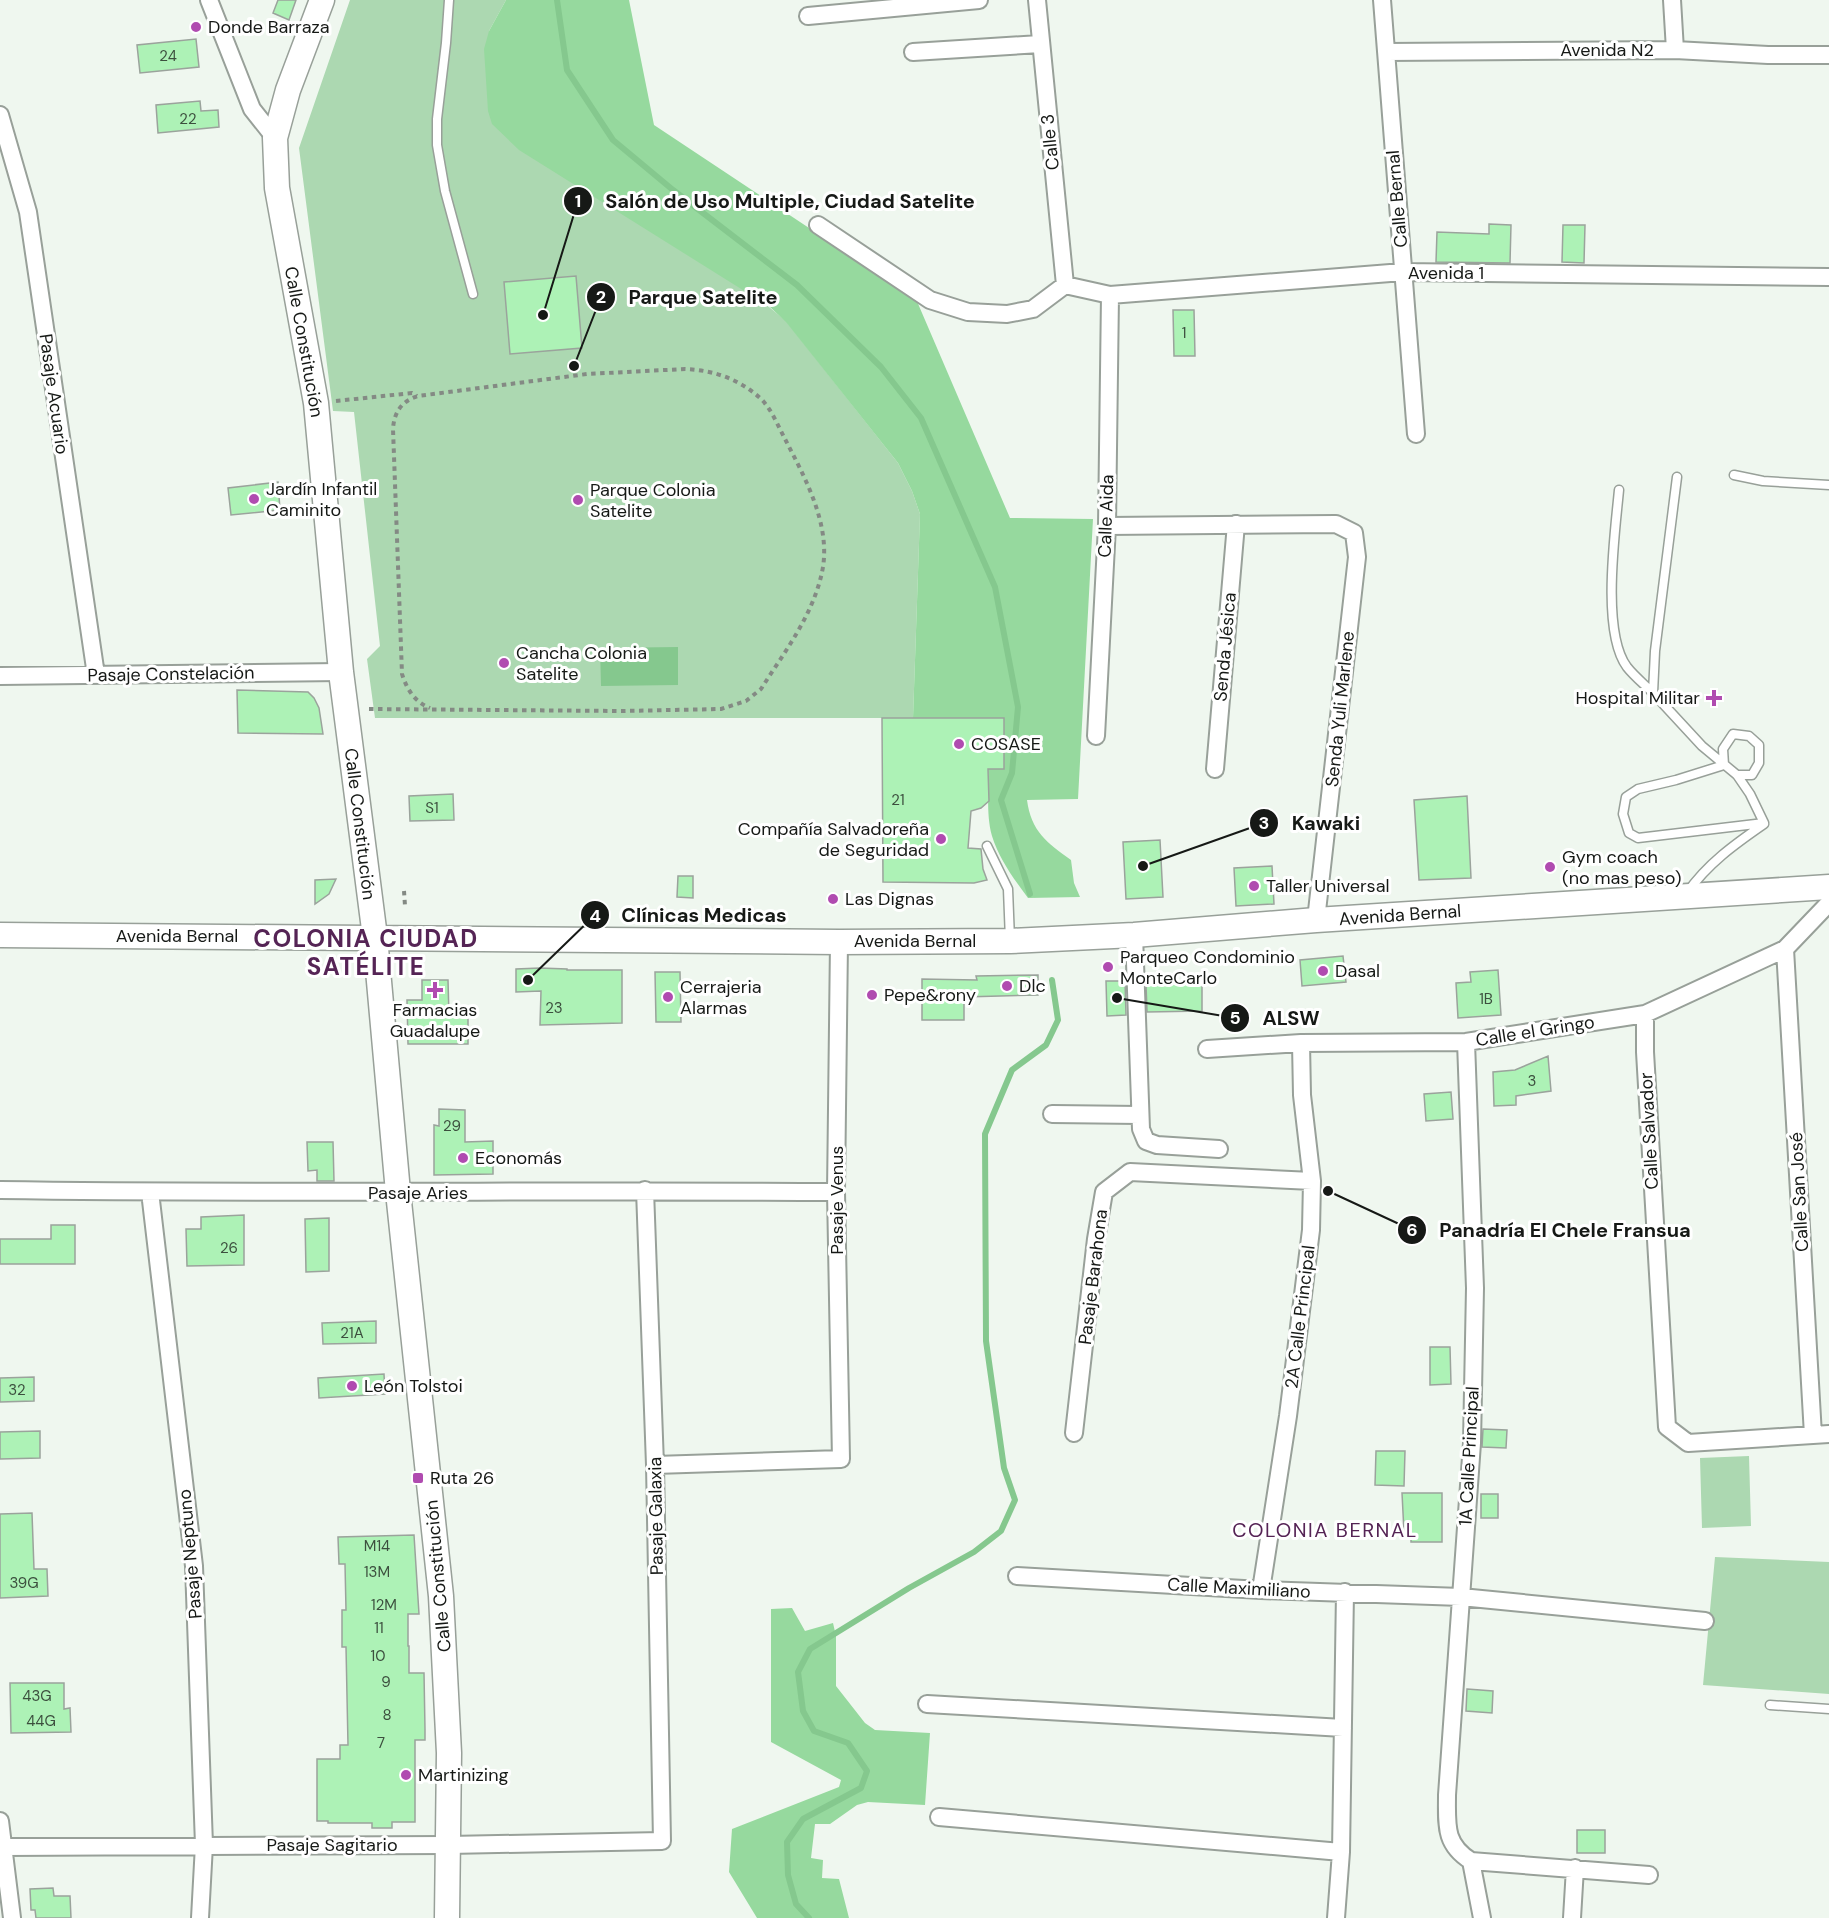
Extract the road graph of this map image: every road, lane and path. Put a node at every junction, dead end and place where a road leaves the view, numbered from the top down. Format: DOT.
graph roads {
  1 [pos="209,0"];
  2 [pos="322,0"];
  3 [pos="448,0"];
  4 [pos="979,0"];
  5 [pos="1037,0"];
  6 [pos="1382,0"];
  7 [pos="1672,0"];
  8 [pos="808,16"];
  9 [pos="1040,44"];
  10 [pos="1675,50"];
  11 [pos="913,52"];
  12 [pos="1386,52"];
  13 [pos="1829,55"];
  14 [pos="0,115"];
  15 [pos="275,138"];
  16 [pos="818,225"];
  17 [pos="1403,272"];
  18 [pos="1829,277"];
  19 [pos="1065,285"];
  20 [pos="473,294"];
  21 [pos="1110,295"];
  22 [pos="418,396"];
  23 [pos="333,401"];
  24 [pos="1416,434"];
  25 [pos="1734,475"];
  26 [pos="1677,477"];
  27 [pos="1829,485"];
  28 [pos="1619,490"];
  29 [pos="1236,524"];
  30 [pos="1107,526"];
  31 [pos="341,672"];
  32 [pos="96,675"];
  33 [pos="0,676"];
  34 [pos="1653,693"];
  35 [pos="430,708"];
  36 [pos="369,709"];
  37 [pos="1096,736"];
  38 [pos="1724,765"];
  39 [pos="1215,769"];
  40 [pos="1737,776"];
  41 [pos="1764,823"];
  42 [pos="987,846"];
  43 [pos="1829,888"];
  44 [pos="404,891"];
  45 [pos="1684,896"];
  46 [pos="1829,903"];
  47 [pos="405,906"];
  48 [pos="1316,920"];
  49 [pos="0,935"];
  50 [pos="1134,935"];
  51 [pos="375,937"];
  52 [pos="1010,941"];
  53 [pos="839,942"];
  54 [pos="1785,949"];
  55 [pos="1645,1014"];
  56 [pos="1301,1042"];
  57 [pos="1466,1042"];
  58 [pos="1207,1049"];
  59 [pos="1052,1114"];
  60 [pos="1140,1115"];
  61 [pos="1219,1149"];
  62 [pos="1312,1181"];
  63 [pos="0,1190"];
  64 [pos="645,1190"];
  65 [pos="150,1192"];
  66 [pos="398,1192"];
  67 [pos="836,1192"];
  68 [pos="1074,1433"];
  69 [pos="1821,1435"];
  70 [pos="655,1465"];
  71 [pos="1017,1576"];
  72 [pos="1261,1590"];
  73 [pos="1345,1592"];
  74 [pos="1461,1597"];
  75 [pos="1705,1622"];
  76 [pos="927,1704"];
  77 [pos="1770,1706"];
  78 [pos="1829,1709"];
  79 [pos="1343,1728"];
  80 [pos="939,1817"];
  81 [pos="0,1821"];
  82 [pos="662,1841"];
  83 [pos="204,1845"];
  84 [pos="449,1845"];
  85 [pos="3,1847"];
  86 [pos="1341,1852"];
  87 [pos="1471,1861"];
  88 [pos="1575,1868"];
  89 [pos="1649,1875"];
  90 [pos="12,1918"];
  91 [pos="200,1918"];
  92 [pos="447,1918"];
  93 [pos="1336,1918"];
  94 [pos="1482,1918"];
  95 [pos="1572,1918"];
  1 -- 15 [label="street"];
  2 -- 15 [label="main road, Calle Constitución"];
  3 -- 20 [label="lane"];
  4 -- 8 [label="street"];
  5 -- 9 [label="street, Calle 3"];
  6 -- 12 [label="street, Calle Bernal"];
  7 -- 10 [label="street"];
  9 -- 11 [label="street"];
  9 -- 19 [label="street, Calle 3"];
  10 -- 12 [label="street, Avenida N2"];
  10 -- 13 [label="street, Avenida N2"];
  12 -- 17 [label="street, Calle Bernal"];
  14 -- 32 [label="street, Pasaje Acuario"];
  15 -- 31 [label="main road, Calle Constitución"];
  16 -- 19 [label="street"];
  17 -- 18 [label="street, Avenida 1"];
  17 -- 21 [label="street, Avenida 1"];
  17 -- 24 [label="street, Calle Bernal"];
  19 -- 21 [label="street, Avenida 1"];
  21 -- 30 [label="street, Calle Aida"];
  22 -- 23 [label="path"];
  22 -- 35 [label="path"];
  22 -- 35 [label="path"];
  25 -- 27 [label="lane"];
  26 -- 34 [label="lane"];
  28 -- 34 [label="lane"];
  29 -- 30 [label="street"];
  29 -- 39 [label="street, Senda Jésica"];
  29 -- 48 [label="street, Senda Yuli Marlene"];
  30 -- 37 [label="street, Calle Aida"];
  31 -- 32 [label="street, Pasaje Constelación"];
  31 -- 51 [label="main road, Calle Constitución"];
  32 -- 33 [label="street, Pasaje Constelación"];
  34 -- 38 [label="lane"];
  35 -- 36 [label="path"];
  38 -- 40 [label="lane"];
  38 -- 40 [label="lane"];
  38 -- 41 [label="lane"];
  40 -- 41 [label="lane"];
  41 -- 45 [label="lane"];
  42 -- 52 [label="lane"];
  43 -- 45 [label="main road, Avenida Bernal"];
  44 -- 47 [label="path"];
  45 -- 48 [label="main road, Avenida Bernal"];
  46 -- 54 [label="street, Calle el Gringo"];
  48 -- 50 [label="main road, Avenida Bernal"];
  49 -- 51 [label="main road, Avenida Bernal"];
  50 -- 52 [label="main road, Avenida Bernal"];
  50 -- 60 [label="street"];
  51 -- 53 [label="main road, Avenida Bernal"];
  51 -- 66 [label="main road, Calle Constitución"];
  52 -- 53 [label="main road, Avenida Bernal"];
  53 -- 67 [label="street, Pasaje Venus"];
  54 -- 55 [label="street, Calle el Gringo"];
  54 -- 69 [label="street, Calle San José"];
  55 -- 57 [label="street, Calle el Gringo"];
  55 -- 69 [label="street, Calle Salvador"];
  56 -- 57 [label="street, Calle el Gringo"];
  56 -- 58 [label="street, Calle el Gringo"];
  56 -- 62 [label="street, 2A Calle Principal"];
  57 -- 74 [label="street, 1A Calle Principal"];
  59 -- 60 [label="street"];
  60 -- 61 [label="street"];
  62 -- 68 [label="street, Pasaje Barahona"];
  62 -- 72 [label="street, 2A Calle Principal"];
  63 -- 65 [label="street, Pasaje Aries"];
  64 -- 66 [label="street, Pasaje Aries"];
  64 -- 67 [label="street, Pasaje Aries"];
  64 -- 70 [label="street, Pasaje Galaxia"];
  65 -- 66 [label="street, Pasaje Aries"];
  65 -- 83 [label="street, Pasaje Neptuno"];
  66 -- 84 [label="main road, Calle Constitución"];
  67 -- 70 [label="street, Pasaje Venus"];
  70 -- 82 [label="street, Pasaje Galaxia"];
  71 -- 72 [label="street, Calle Maximiliano"];
  72 -- 73 [label="street, Calle Maximiliano"];
  73 -- 74 [label="street, Calle Maximiliano"];
  73 -- 79 [label="street"];
  74 -- 75 [label="street, Calle Maximiliano"];
  74 -- 87 [label="street, 1A Calle Principal"];
  76 -- 79 [label="street"];
  77 -- 78 [label="lane"];
  79 -- 86 [label="street"];
  80 -- 86 [label="street"];
  81 -- 85 [label="street"];
  82 -- 84 [label="street, Pasaje Sagitario"];
  83 -- 84 [label="street, Pasaje Sagitario"];
  83 -- 85 [label="street, Pasaje Sagitario"];
  83 -- 91 [label="street, Pasaje Neptuno"];
  84 -- 92 [label="main road, Calle Constitución"];
  85 -- 90 [label="street"];
  86 -- 93 [label="street"];
  87 -- 88 [label="street"];
  87 -- 94 [label="street"];
  88 -- 89 [label="street"];
  88 -- 95 [label="street"];
}
